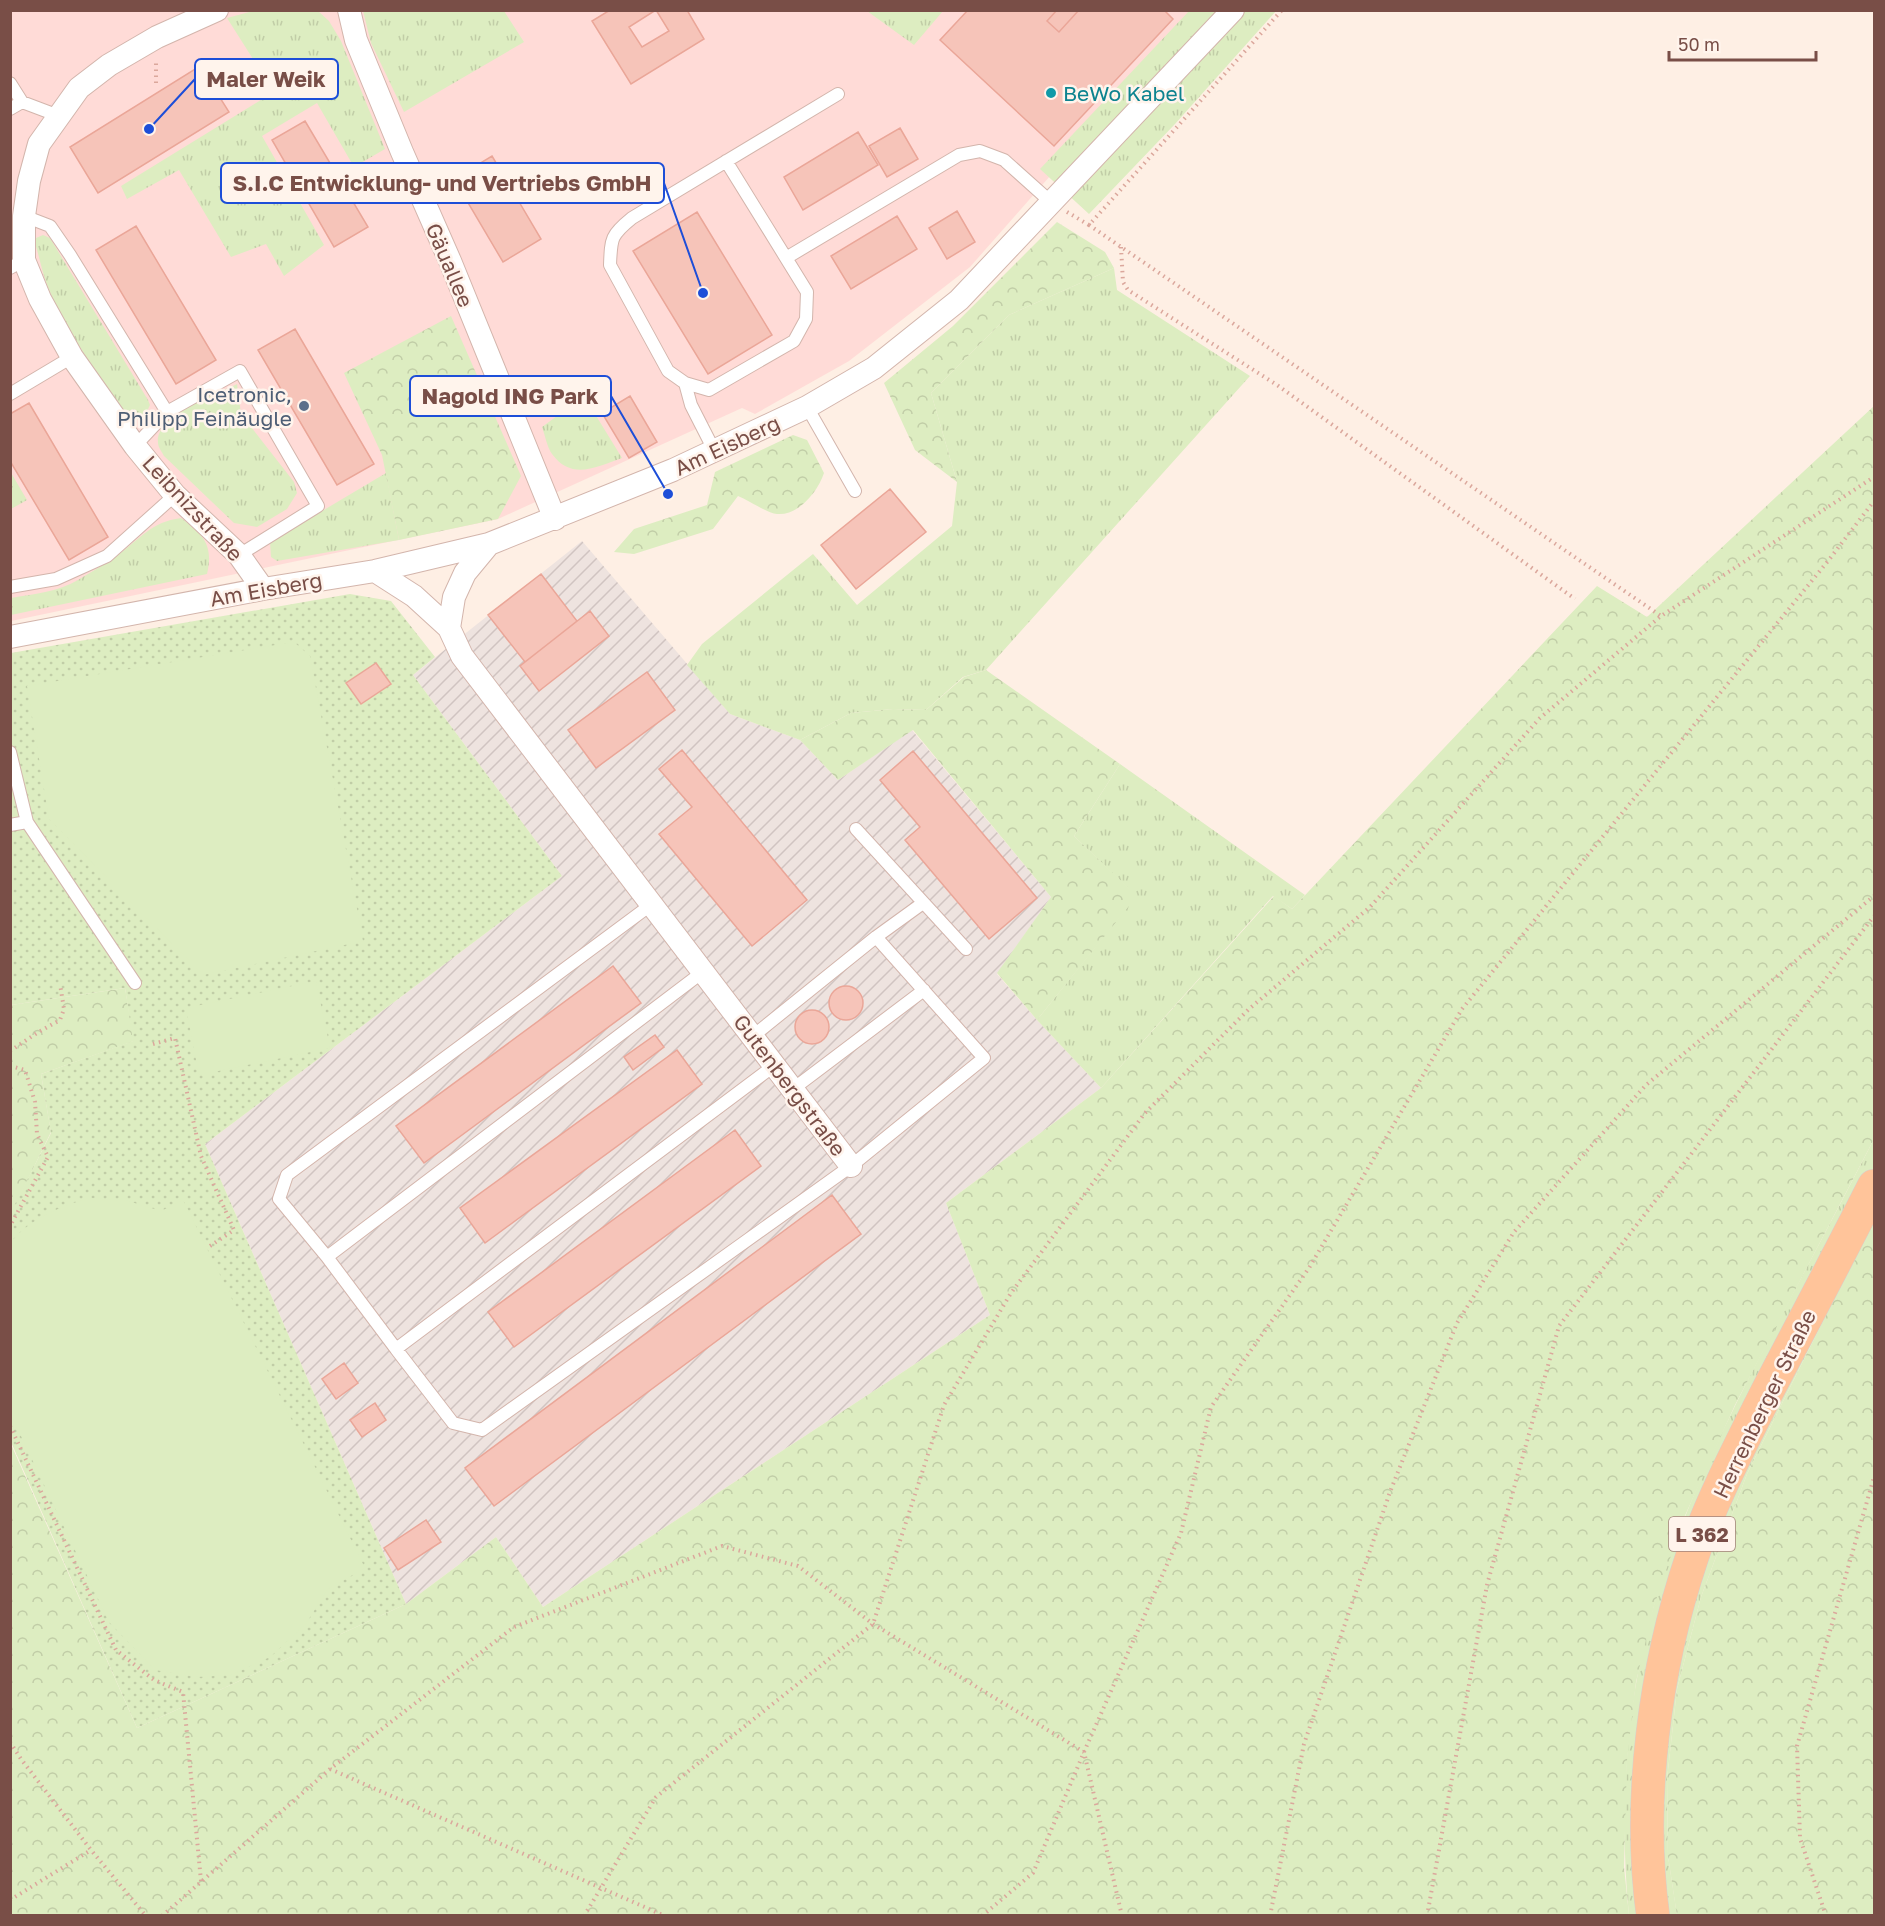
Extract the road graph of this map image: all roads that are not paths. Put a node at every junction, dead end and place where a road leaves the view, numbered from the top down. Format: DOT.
graph roads {
  1 [pos="217,10"];
  2 [pos="349,10"];
  3 [pos="1233,10"];
  4 [pos="10,83"];
  5 [pos="838,94"];
  6 [pos="22,102"];
  7 [pos="10,109"];
  8 [pos="59,116"];
  9 [pos="726,161"];
  10 [pos="1052,203"];
  11 [pos="24,216"];
  12 [pos="786,258"];
  13 [pos="17,264"];
  14 [pos="72,357"];
  15 [pos="685,383"];
  16 [pos="10,394"];
  17 [pos="807,407"];
  18 [pos="167,412"];
  19 [pos="135,446"];
  20 [pos="715,452"];
  21 [pos="855,491"];
  22 [pos="175,495"];
  23 [pos="555,519"];
  24 [pos="489,544"];
  25 [pos="239,555"];
  26 [pos="375,571"];
  27 [pos="10,586"];
  28 [pos="263,589"];
  29 [pos="449,628"];
  30 [pos="10,636"];
  31 [pos="10,752"];
  32 [pos="27,822"];
  33 [pos="10,825"];
  34 [pos="856,829"];
  35 [pos="922,903"];
  36 [pos="652,904"];
  37 [pos="876,938"];
  38 [pos="966,949"];
  39 [pos="704,971"];
  40 [pos="135,983"];
  41 [pos="924,990"];
  42 [pos="753,1036"];
  43 [pos="775,1065"];
  44 [pos="793,1089"];
  45 [pos="851,1166"];
  46 [pos="1875,1186"];
  47 [pos="327,1257"];
  48 [pos="396,1349"];
  49 [pos="1653,1916"];
  1 -- 8 [label="street, Leibnizstraße"];
  2 -- 23 [label="street, Gäuallee"];
  3 -- 10 [label="street, Am Eisberg"];
  4 -- 6 [label="lane"];
  5 -- 9 [label="lane"];
  6 -- 7 [label="lane"];
  6 -- 8 [label="lane"];
  8 -- 11 [label="street, Leibnizstraße"];
  9 -- 12 [label="lane"];
  9 -- 15 [label="lane"];
  10 -- 12 [label="lane"];
  10 -- 17 [label="street, Am Eisberg"];
  11 -- 13 [label="street, Leibnizstraße"];
  11 -- 18 [label="lane"];
  12 -- 15 [label="lane"];
  13 -- 14 [label="street, Leibnizstraße"];
  14 -- 16 [label="lane"];
  14 -- 19 [label="street, Leibnizstraße"];
  15 -- 20 [label="lane"];
  17 -- 20 [label="street, Am Eisberg"];
  17 -- 21 [label="lane"];
  18 -- 19 [label="lane"];
  18 -- 25 [label="lane"];
  19 -- 22 [label="street, Leibnizstraße"];
  20 -- 23 [label="street, Am Eisberg"];
  22 -- 25 [label="street, Leibnizstraße"];
  22 -- 27 [label="lane"];
  23 -- 24 [label="street, Am Eisberg"];
  24 -- 26 [label="street, Am Eisberg"];
  24 -- 29 [label="street"];
  25 -- 28 [label="street, Leibnizstraße"];
  26 -- 28 [label="street, Am Eisberg"];
  26 -- 29 [label="street, Gutenbergstraße"];
  28 -- 30 [label="street, Am Eisberg"];
  29 -- 36 [label="street, Gutenbergstraße"];
  31 -- 32 [label="lane"];
  32 -- 33 [label="lane"];
  32 -- 40 [label="lane"];
  34 -- 35 [label="lane"];
  35 -- 37 [label="lane"];
  35 -- 38 [label="lane"];
  36 -- 39 [label="street, Gutenbergstraße"];
  36 -- 47 [label="lane, Gutenbergstraße"];
  37 -- 41 [label="lane"];
  37 -- 42 [label="lane"];
  39 -- 42 [label="street, Gutenbergstraße"];
  39 -- 47 [label="lane"];
  41 -- 44 [label="lane"];
  41 -- 45 [label="lane"];
  42 -- 43 [label="street, Gutenbergstraße"];
  43 -- 44 [label="street, Gutenbergstraße"];
  43 -- 48 [label="lane"];
  44 -- 45 [label="street, Gutenbergstraße"];
  45 -- 48 [label="lane, Gutenbergstraße"];
  46 -- 49 [label="main road, Herrenberger Straße / L 362"];
  47 -- 48 [label="lane, Gutenbergstraße"];
}
